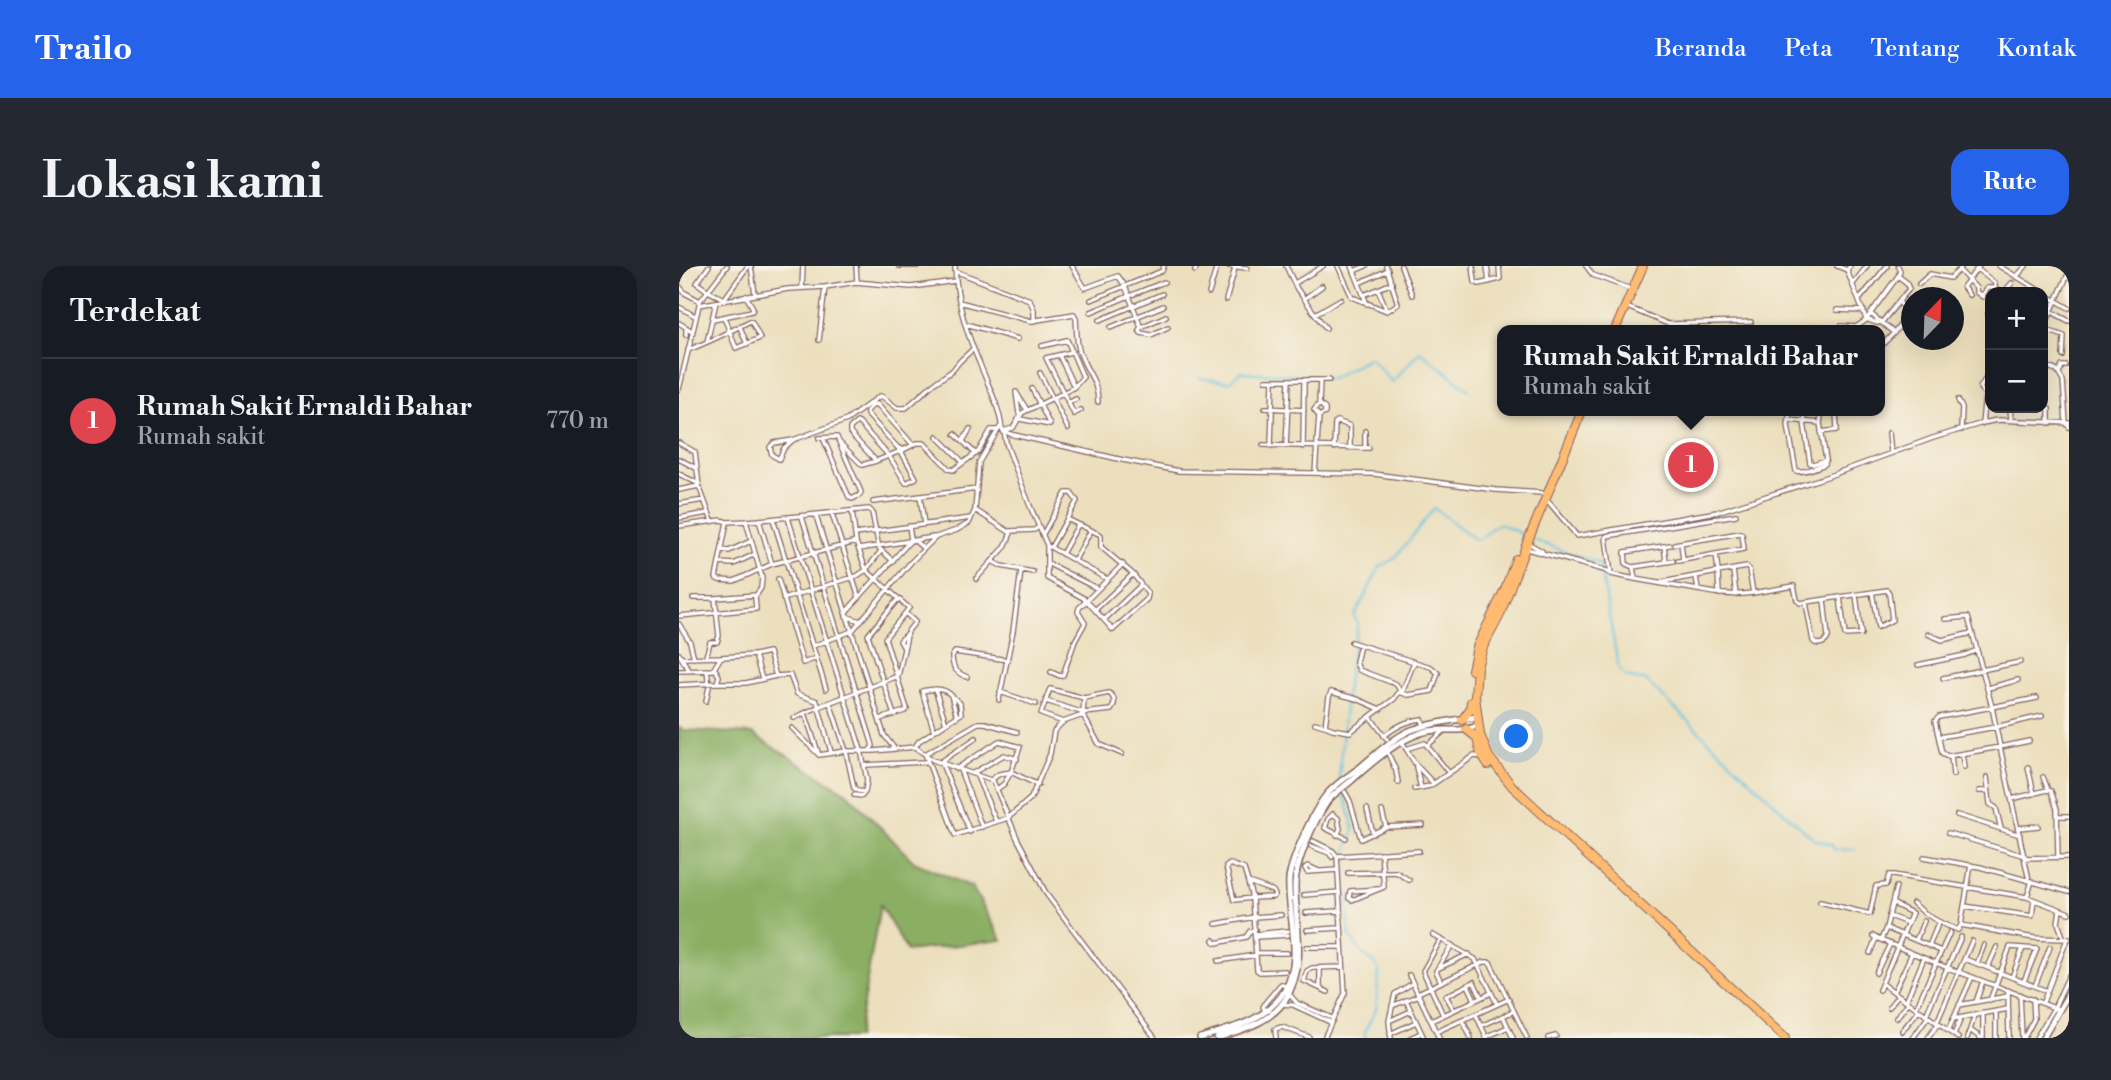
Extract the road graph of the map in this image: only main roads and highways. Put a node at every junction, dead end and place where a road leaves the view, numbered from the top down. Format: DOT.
graph roads {
  1 [pos="1637,266"];
  2 [pos="1643,266"];
  3 [pos="1615,325"];
  4 [pos="1616,325"];
  5 [pos="1577,416"];
  6 [pos="1527,540"];
  7 [pos="1469,723"];
  8 [pos="1730,991"];
  9 [pos="1778,1038"];
  10 [pos="1785,1038"];
  1 -- 3 [label="highway"];
  2 -- 4 [label="highway"];
  5 -- 6 [label="highway"];
  6 -- 7 [label="highway"];
  6 -- 7 [label="highway"];
  7 -- 8 [label="highway"];
  7 -- 8 [label="highway"];
  8 -- 9 [label="highway"];
  8 -- 10 [label="highway"];
}
